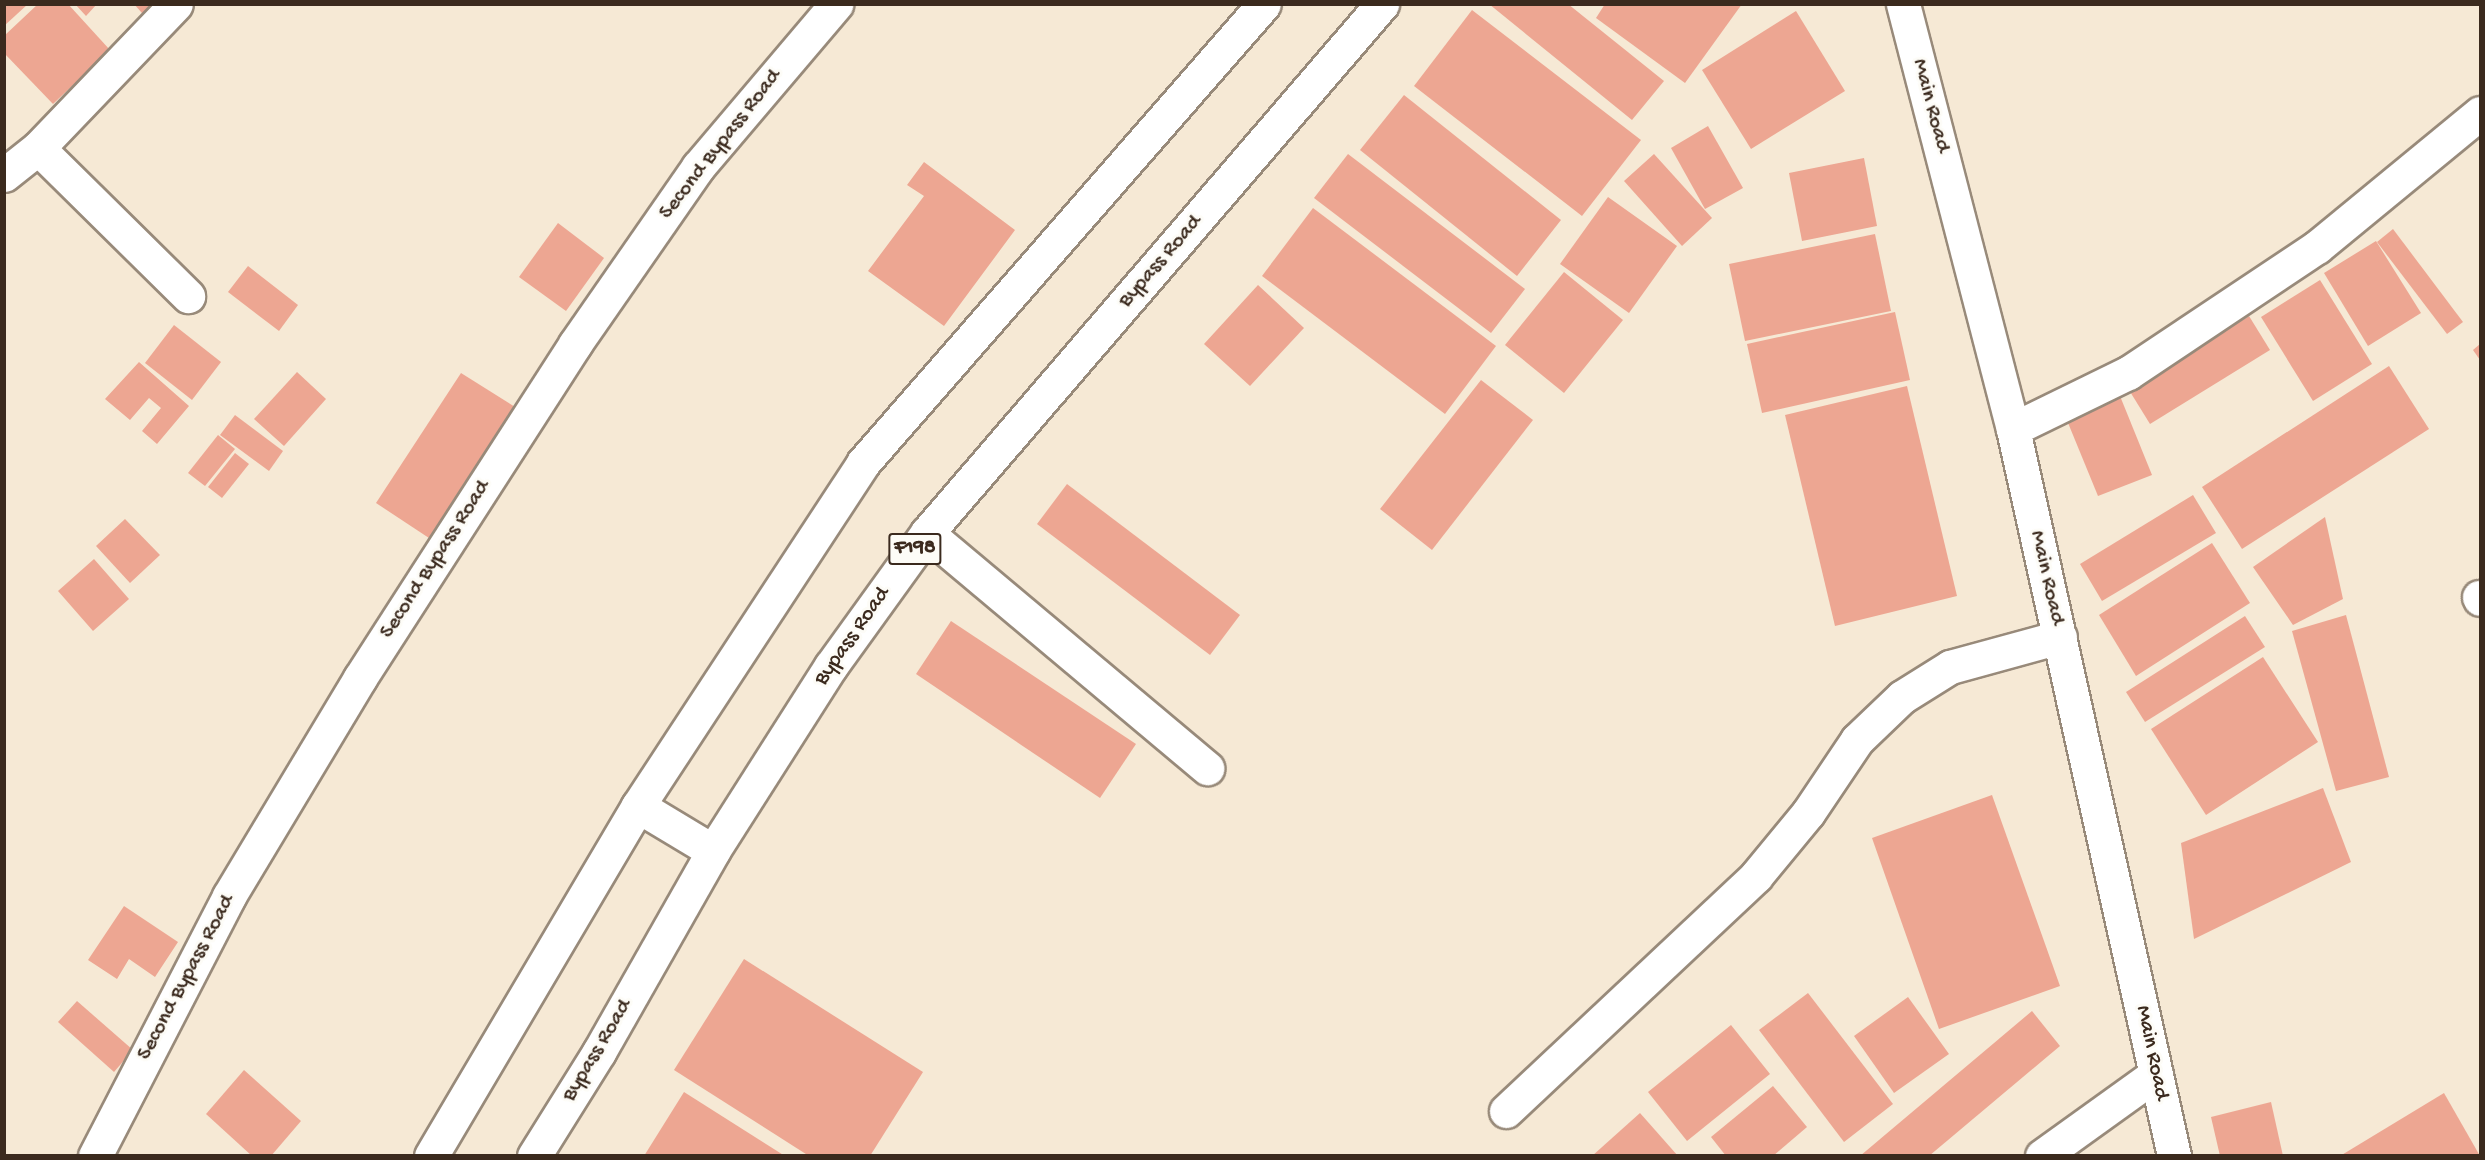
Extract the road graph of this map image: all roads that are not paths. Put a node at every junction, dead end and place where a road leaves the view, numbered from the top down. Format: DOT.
graph roads {
  1 [pos="176,4"];
  2 [pos="836,4"];
  3 [pos="1264,4"];
  4 [pos="1382,4"];
  5 [pos="1903,4"];
  6 [pos="2481,113"];
  7 [pos="38,148"];
  8 [pos="4,175"];
  9 [pos="188,296"];
  10 [pos="2013,429"];
  11 [pos="927,533"];
  12 [pos="2060,637"];
  13 [pos="1207,768"];
  14 [pos="638,806"];
  15 [pos="713,851"];
  16 [pos="2156,1074"];
  17 [pos="1506,1111"];
  18 [pos="95,1155"];
  19 [pos="431,1155"];
  20 [pos="534,1155"];
  21 [pos="2042,1155"];
  22 [pos="2174,1155"];
  1 -- 7 [label="main road"];
  2 -- 18 [label="main road, Second Bypass Road"];
  3 -- 14 [label="main road"];
  4 -- 11 [label="main road, Bypass Road / F198"];
  5 -- 10 [label="main road, Main Road"];
  6 -- 10 [label="main road"];
  7 -- 8 [label="main road"];
  7 -- 9 [label="main road"];
  10 -- 12 [label="main road, Main Road"];
  11 -- 13 [label="main road"];
  11 -- 15 [label="main road, Bypass Road / F198"];
  12 -- 16 [label="main road, Main Road"];
  12 -- 17 [label="main road"];
  14 -- 15 [label="main road"];
  14 -- 19 [label="main road"];
  15 -- 20 [label="main road, Bypass Road / F198"];
  16 -- 21 [label="main road"];
  16 -- 22 [label="main road, Main Road"];
}
